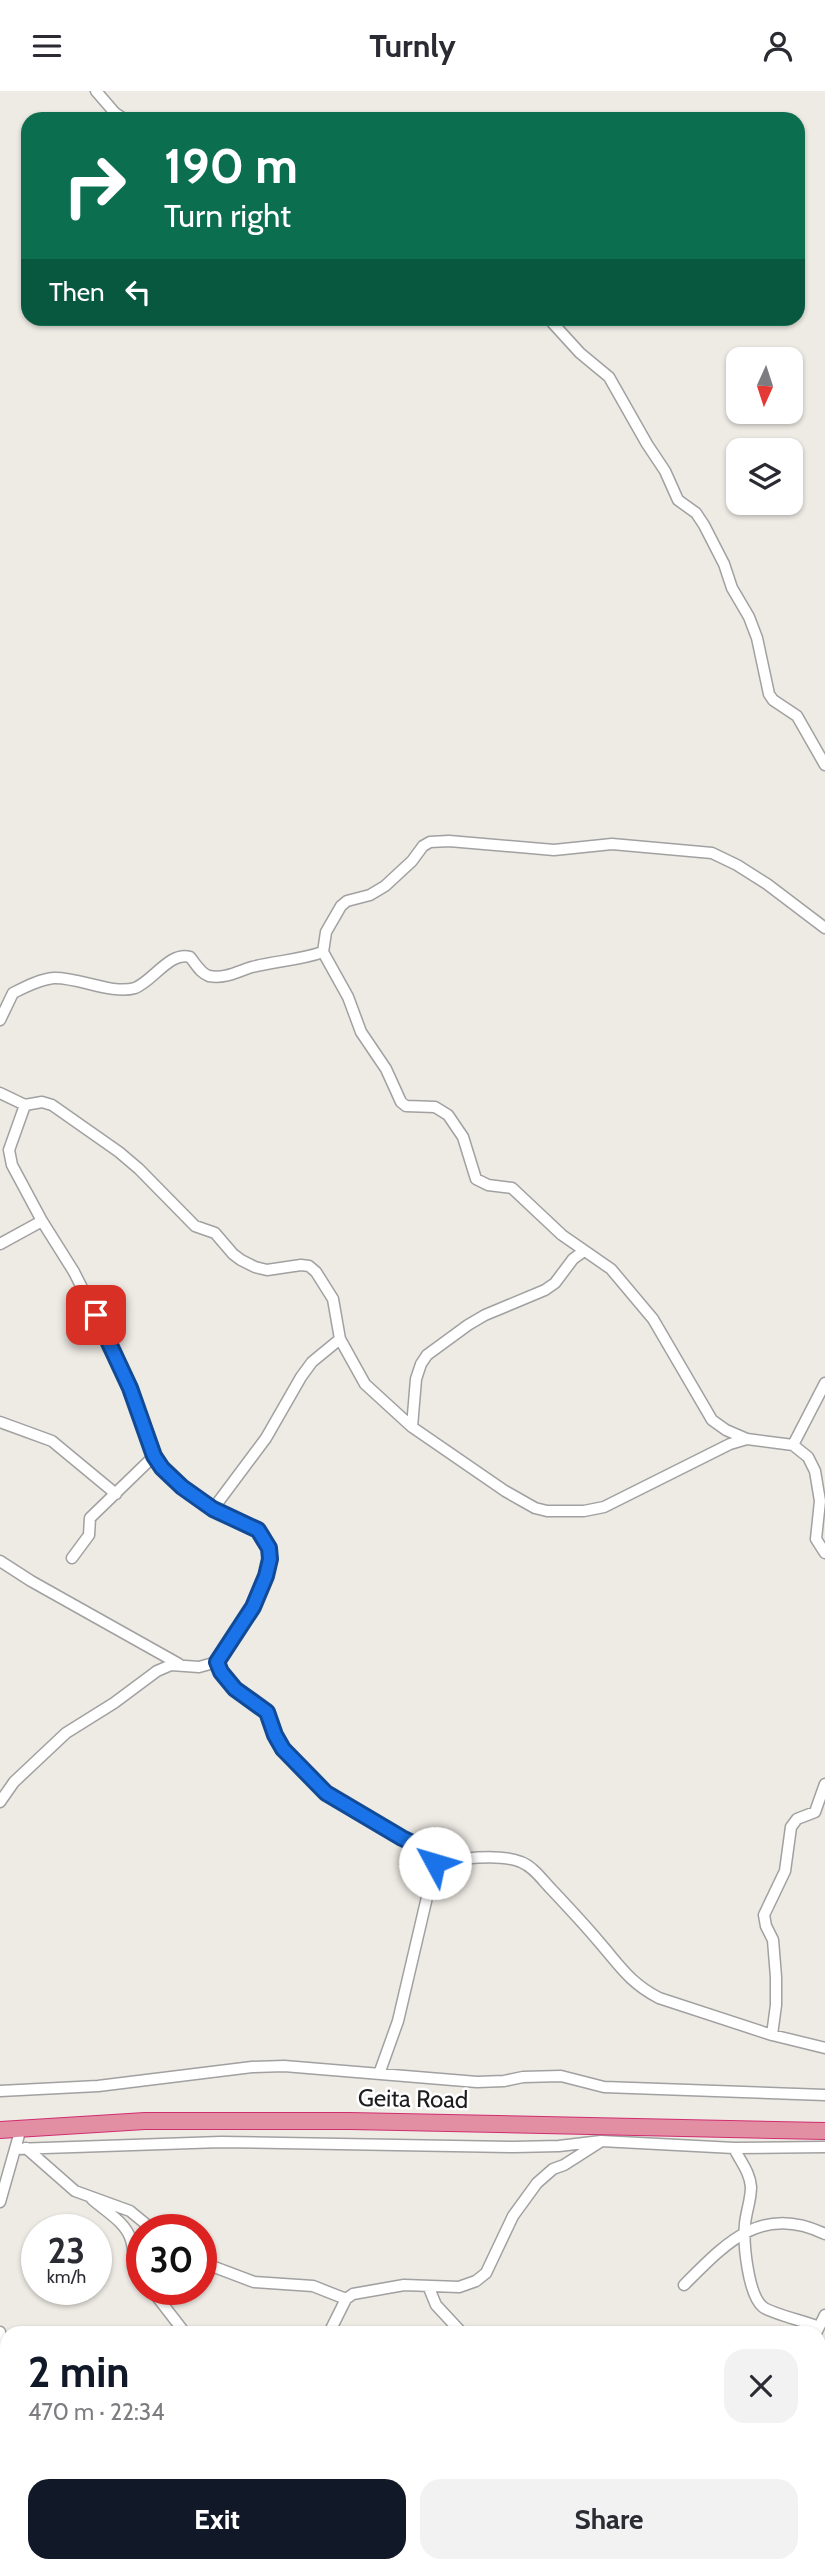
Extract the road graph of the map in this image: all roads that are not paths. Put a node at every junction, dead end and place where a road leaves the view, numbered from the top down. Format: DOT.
graph roads {
  1 [pos="96,91"];
  2 [pos="114,112"];
  3 [pos="555,326"];
  4 [pos="825,765"];
  5 [pos="825,928"];
  6 [pos="323,952"];
  7 [pos="1,1014"];
  8 [pos="0,1093"];
  9 [pos="25,1105"];
  10 [pos="42,1221"];
  11 [pos="0,1244"];
  12 [pos="584,1251"];
  13 [pos="340,1339"];
  14 [pos="825,1383"];
  15 [pos="0,1422"];
  16 [pos="412,1427"];
  17 [pos="747,1439"];
  18 [pos="793,1444"];
  19 [pos="154,1456"];
  20 [pos="116,1494"];
  21 [pos="213,1509"];
  22 [pos="825,1553"];
  23 [pos="72,1558"];
  24 [pos="0,1561"];
  25 [pos="217,1662"];
  26 [pos="179,1664"];
  27 [pos="825,1784"];
  28 [pos="0,1802"];
  29 [pos="820,1813"];
  30 [pos="435,1863"];
  31 [pos="772,2035"];
  32 [pos="825,2048"];
  33 [pos="379,2074"];
  34 [pos="0,2091"];
  35 [pos="825,2095"];
  36 [pos="21,2128"];
  37 [pos="0,2130"];
  38 [pos="825,2131"];
  39 [pos="601,2141"];
  40 [pos="825,2147"];
  41 [pos="20,2148"];
  42 [pos="734,2148"];
  43 [pos="92,2199"];
  44 [pos="0,2202"];
  45 [pos="134,2214"];
  46 [pos="126,2230"];
  47 [pos="744,2234"];
  48 [pos="825,2234"];
  49 [pos="217,2268"];
  50 [pos="684,2285"];
  51 [pos="429,2288"];
  52 [pos="346,2299"];
  53 [pos="163,2305"];
  54 [pos="180,2326"];
  55 [pos="332,2326"];
  56 [pos="459,2326"];
  57 [pos="808,2326"];
  1 -- 2 [label="street"];
  3 -- 4 [label="street"];
  5 -- 6 [label="street"];
  6 -- 7 [label="street"];
  6 -- 12 [label="street"];
  8 -- 9 [label="street"];
  9 -- 10 [label="street"];
  9 -- 13 [label="street"];
  10 -- 11 [label="street"];
  10 -- 19 [label="street"];
  12 -- 16 [label="street"];
  12 -- 17 [label="street"];
  13 -- 16 [label="street"];
  13 -- 21 [label="street"];
  14 -- 18 [label="street"];
  15 -- 20 [label="street"];
  16 -- 17 [label="street"];
  17 -- 18 [label="street"];
  18 -- 22 [label="street"];
  19 -- 20 [label="street"];
  19 -- 21 [label="street"];
  20 -- 23 [label="street"];
  21 -- 25 [label="street"];
  24 -- 26 [label="street"];
  25 -- 26 [label="street"];
  25 -- 30 [label="street"];
  26 -- 28 [label="street"];
  27 -- 29 [label="street"];
  29 -- 31 [label="street"];
  30 -- 31 [label="street"];
  30 -- 33 [label="street"];
  31 -- 32 [label="street"];
  33 -- 34 [label="street"];
  33 -- 35 [label="street"];
  36 -- 37 [label="highway, Geita Road"];
  36 -- 38 [label="highway, Geita Road"];
  36 -- 41 [label="street"];
  39 -- 41 [label="street"];
  39 -- 42 [label="street"];
  39 -- 51 [label="street"];
  40 -- 42 [label="street"];
  41 -- 43 [label="street"];
  41 -- 44 [label="street"];
  42 -- 47 [label="street"];
  43 -- 45 [label="street"];
  43 -- 46 [label="street"];
  47 -- 48 [label="street"];
  47 -- 50 [label="street"];
  47 -- 57 [label="street"];
  49 -- 52 [label="street"];
  51 -- 52 [label="street"];
  51 -- 56 [label="street"];
  52 -- 55 [label="street"];
  53 -- 54 [label="street"];
}
